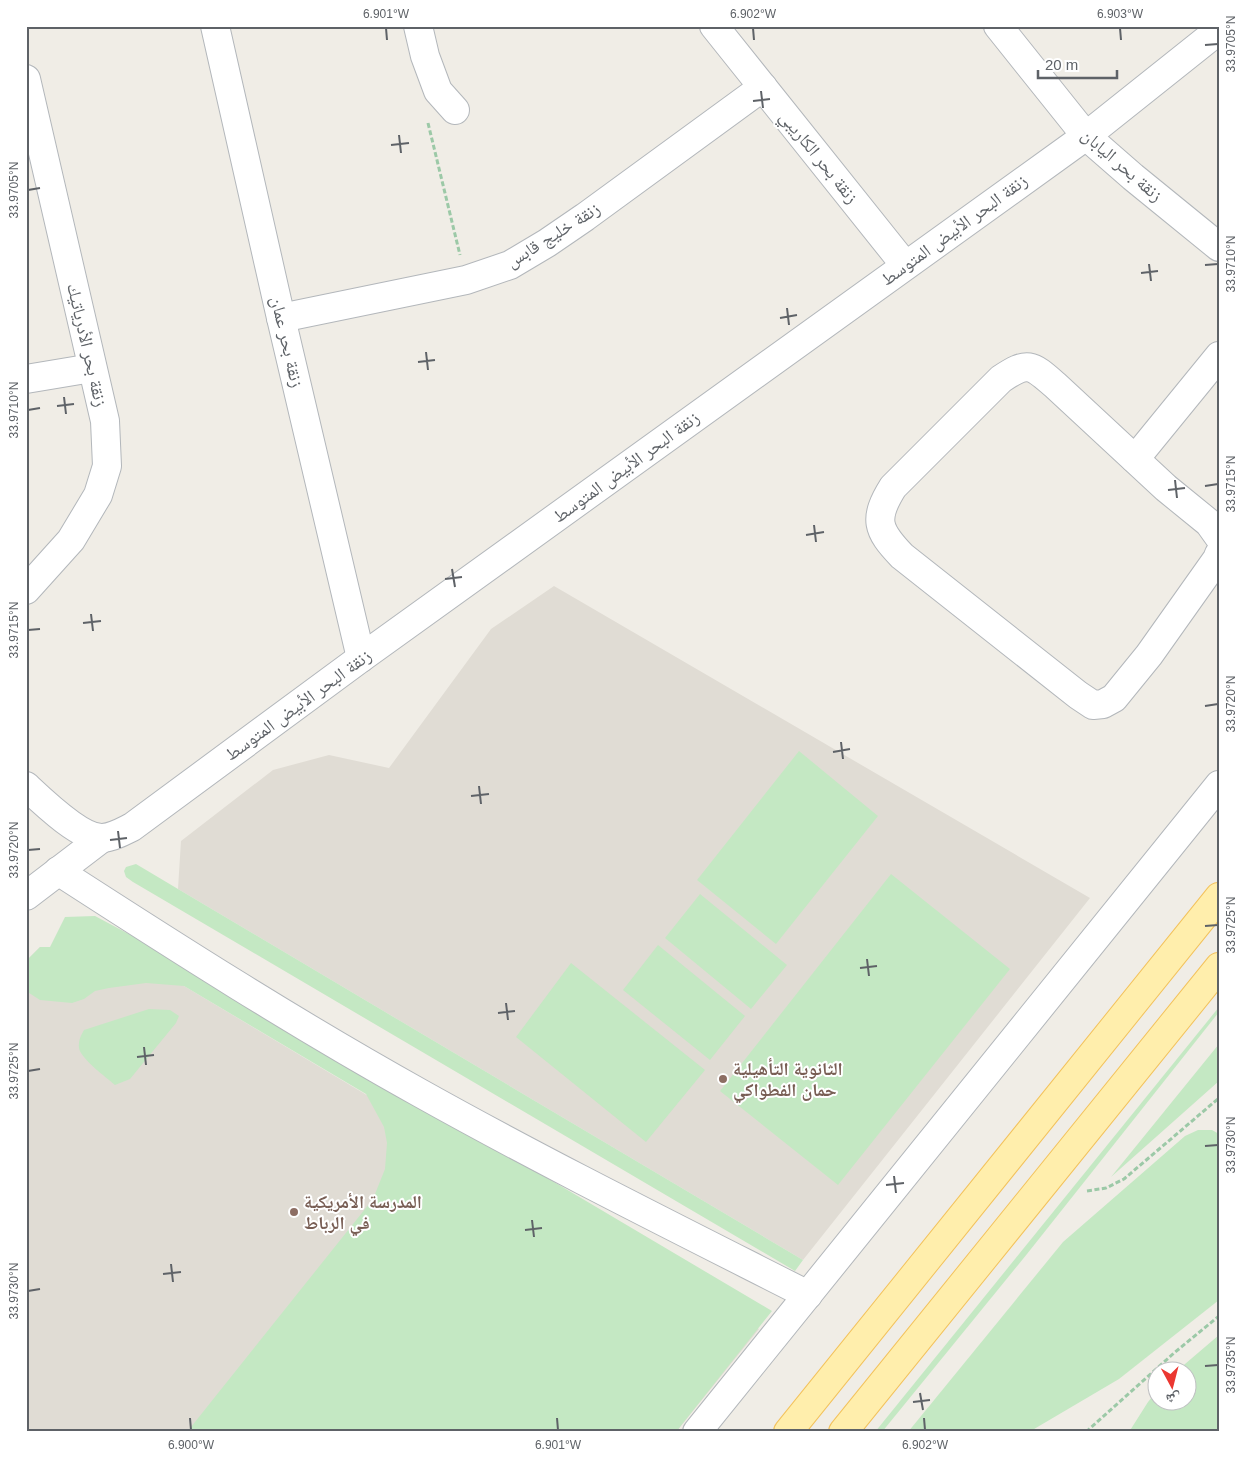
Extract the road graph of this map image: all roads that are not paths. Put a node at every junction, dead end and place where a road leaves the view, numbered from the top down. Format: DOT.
graph roads {
  1 [pos="215,26"];
  2 [pos="418,26"];
  3 [pos="714,26"];
  4 [pos="998,26"];
  5 [pos="1219,30"];
  6 [pos="26,79"];
  7 [pos="763,87"];
  8 [pos="455,110"];
  9 [pos="1086,136"];
  10 [pos="1219,246"];
  11 [pos="905,265"];
  12 [pos="281,318"];
  13 [pos="1219,356"];
  14 [pos="92,368"];
  15 [pos="26,379"];
  16 [pos="1135,459"];
  17 [pos="1219,537"];
  18 [pos="1219,554"];
  19 [pos="26,590"];
  20 [pos="361,658"];
  21 [pos="1219,785"];
  22 [pos="26,786"];
  23 [pos="102,838"];
  24 [pos="58,871"];
  25 [pos="26,896"];
  26 [pos="1219,897"];
  27 [pos="1219,967"];
  28 [pos="808,1295"];
  29 [pos="697,1432"];
  30 [pos="788,1432"];
  31 [pos="843,1432"];
  1 -- 12 [label="street, زنقة بحر عمان"];
  2 -- 8 [label="street"];
  3 -- 7 [label="street, زنقة بحر الكاريبي"];
  4 -- 9 [label="street, زنقة بحر اليابان"];
  5 -- 9 [label="street, زنقة البحر الأبيض المتوسط"];
  6 -- 14 [label="street, زنقة بحر الأدرياتيك"];
  7 -- 11 [label="street, زنقة بحر الكاريبي"];
  7 -- 12 [label="street, زنقة خليج قابس"];
  9 -- 10 [label="street, زنقة بحر اليابان"];
  9 -- 11 [label="street, زنقة البحر الأبيض المتوسط"];
  11 -- 20 [label="street, زنقة البحر الأبيض المتوسط"];
  12 -- 20 [label="street, زنقة بحر عمان"];
  13 -- 16 [label="street"];
  14 -- 15 [label="street"];
  14 -- 19 [label="street, زنقة بحر الأدرياتيك"];
  16 -- 17 [label="street"];
  16 -- 18 [label="street"];
  20 -- 23 [label="street, زنقة البحر الأبيض المتوسط"];
  21 -- 28 [label="street"];
  22 -- 23 [label="street"];
  23 -- 24 [label="street, زنقة البحر الأبيض المتوسط"];
  24 -- 25 [label="street, زنقة البحر الأبيض المتوسط"];
  24 -- 28 [label="street"];
  26 -- 30 [label="main road"];
  27 -- 31 [label="main road"];
  28 -- 29 [label="street"];
}
